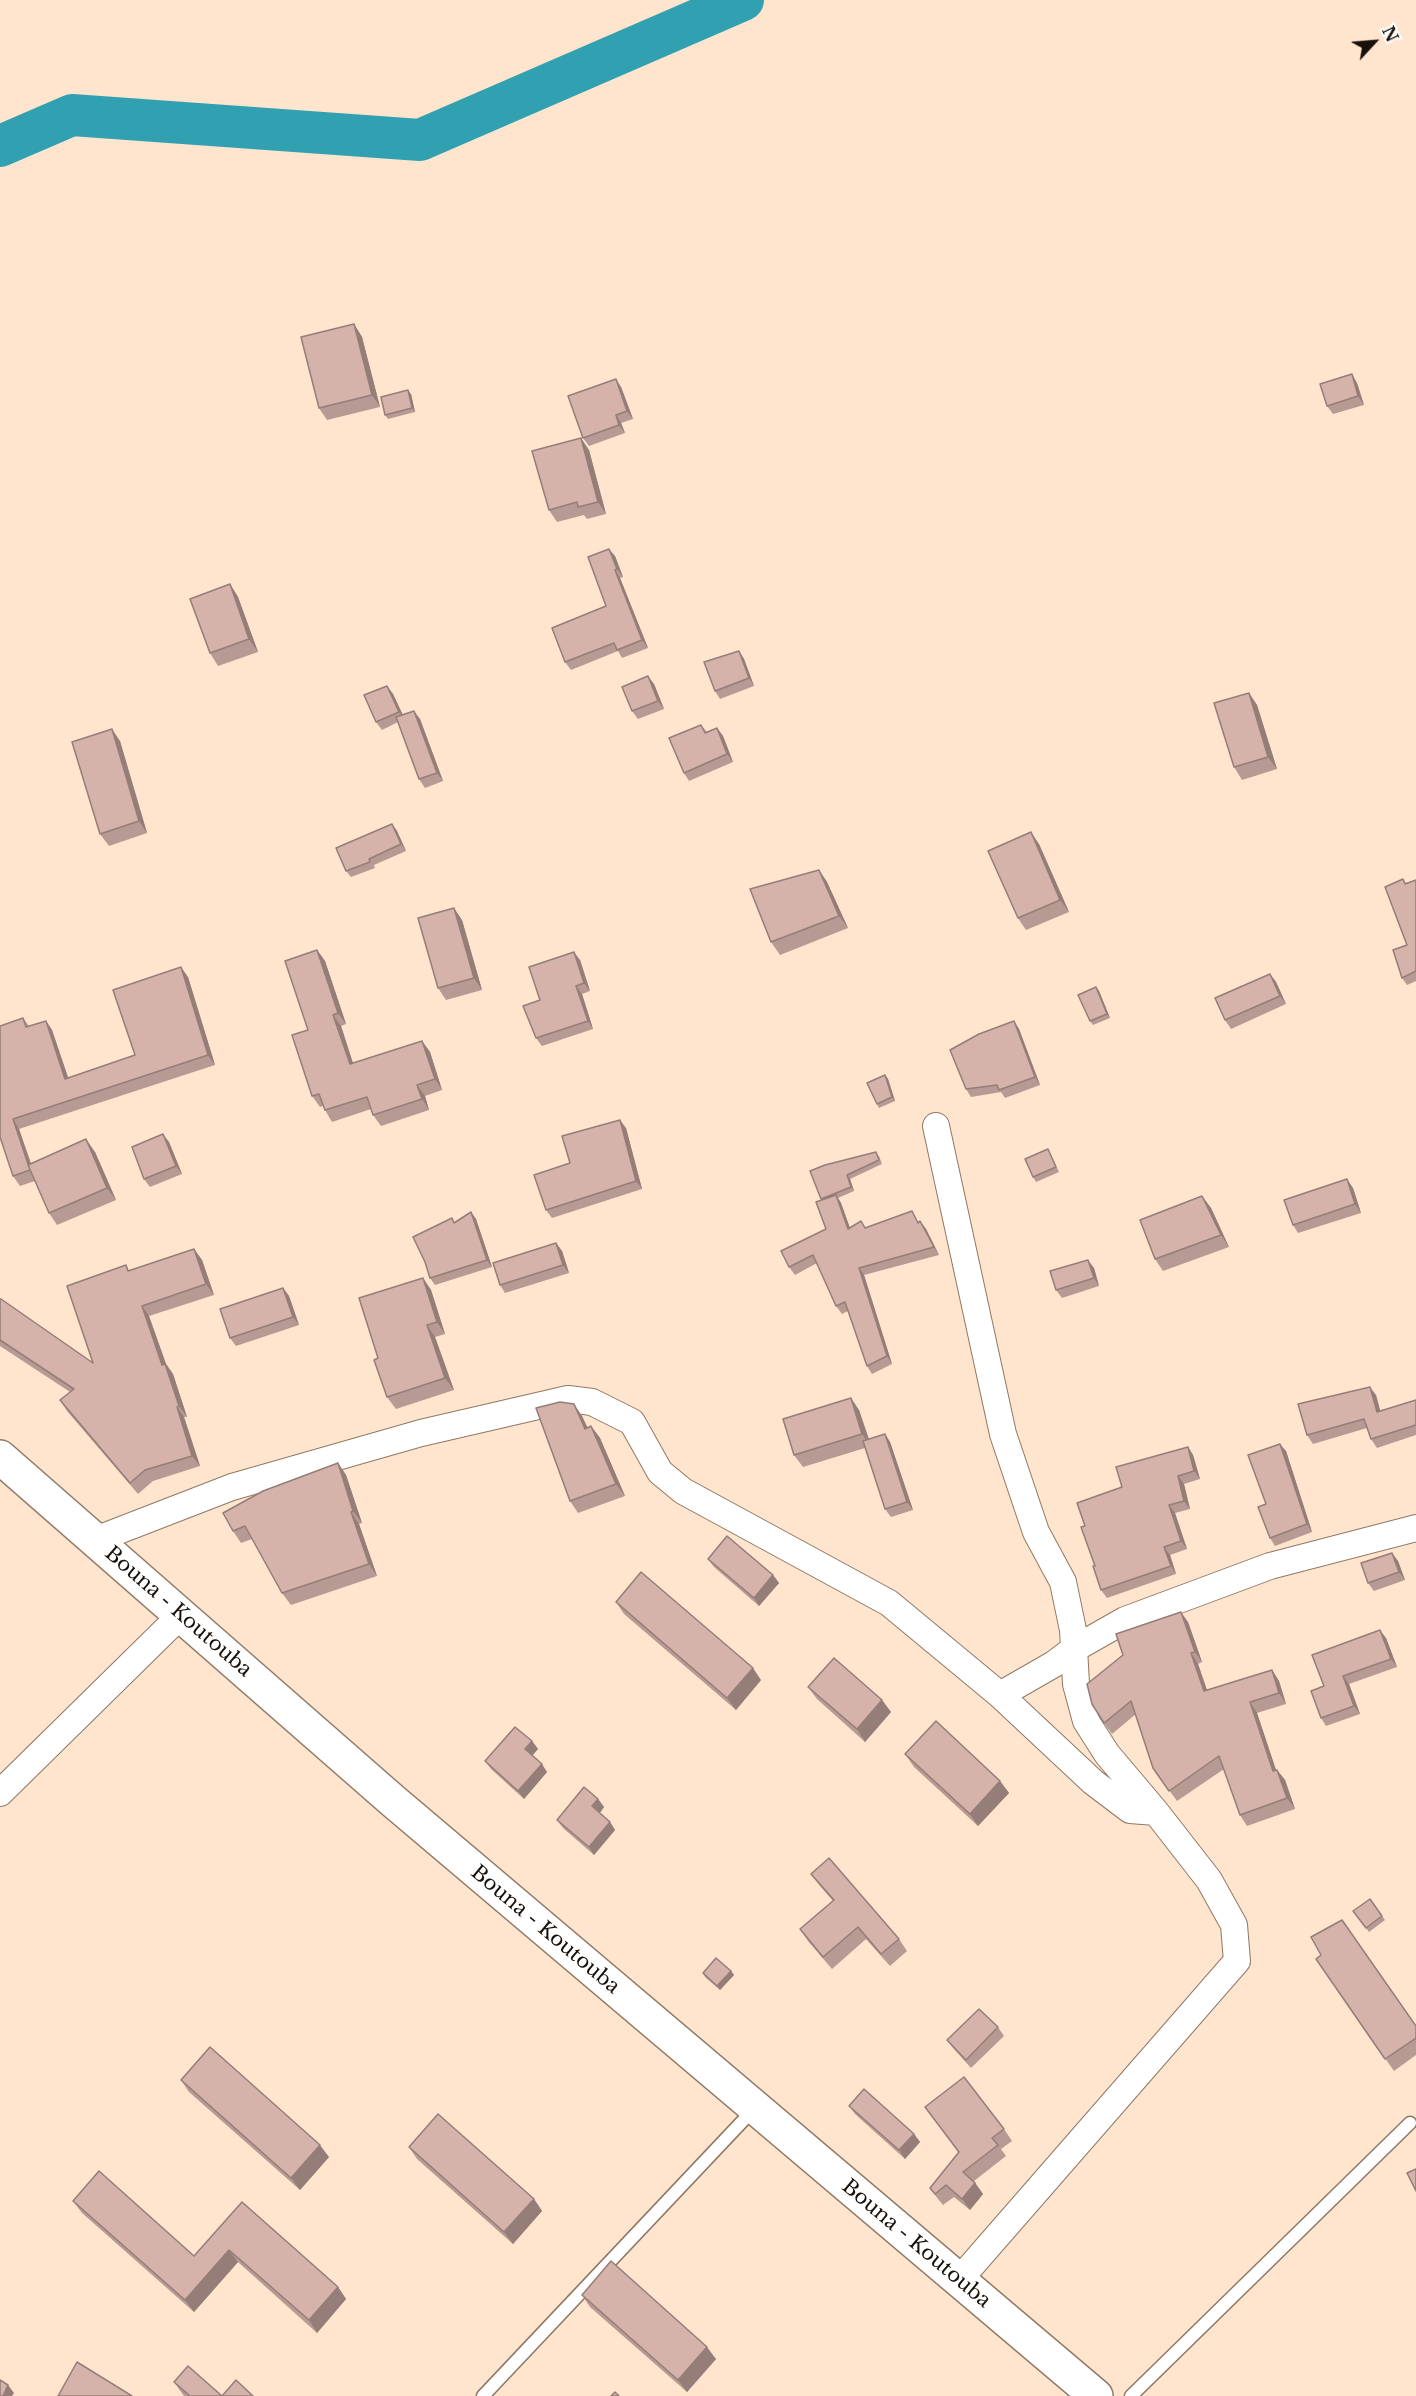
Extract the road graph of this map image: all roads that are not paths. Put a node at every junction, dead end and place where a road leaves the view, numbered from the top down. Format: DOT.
graph roads {
  1 [pos="936,1126"];
  2 [pos="0,1457"];
  3 [pos="1416,1528"];
  4 [pos="95,1540"];
  5 [pos="181,1615"];
  6 [pos="1074,1649"];
  7 [pos="1000,1695"];
  8 [pos="0,1793"];
  9 [pos="1156,1812"];
  10 [pos="755,2109"];
  11 [pos="1410,2123"];
  12 [pos="959,2280"];
  13 [pos="483,2396"];
  14 [pos="1096,2396"];
  15 [pos="1131,2396"];
  1 -- 6 [label="street"];
  2 -- 4 [label="main road, Bouna - Koutouba"];
  3 -- 6 [label="street"];
  4 -- 5 [label="main road, Bouna - Koutouba"];
  4 -- 7 [label="street"];
  5 -- 8 [label="street"];
  5 -- 10 [label="main road, Bouna - Koutouba"];
  6 -- 7 [label="street"];
  6 -- 9 [label="street"];
  7 -- 9 [label="street"];
  9 -- 12 [label="street"];
  10 -- 12 [label="main road, Bouna - Koutouba"];
  10 -- 13 [label="lane"];
  11 -- 15 [label="lane"];
  12 -- 14 [label="main road, Bouna - Koutouba"];
}
